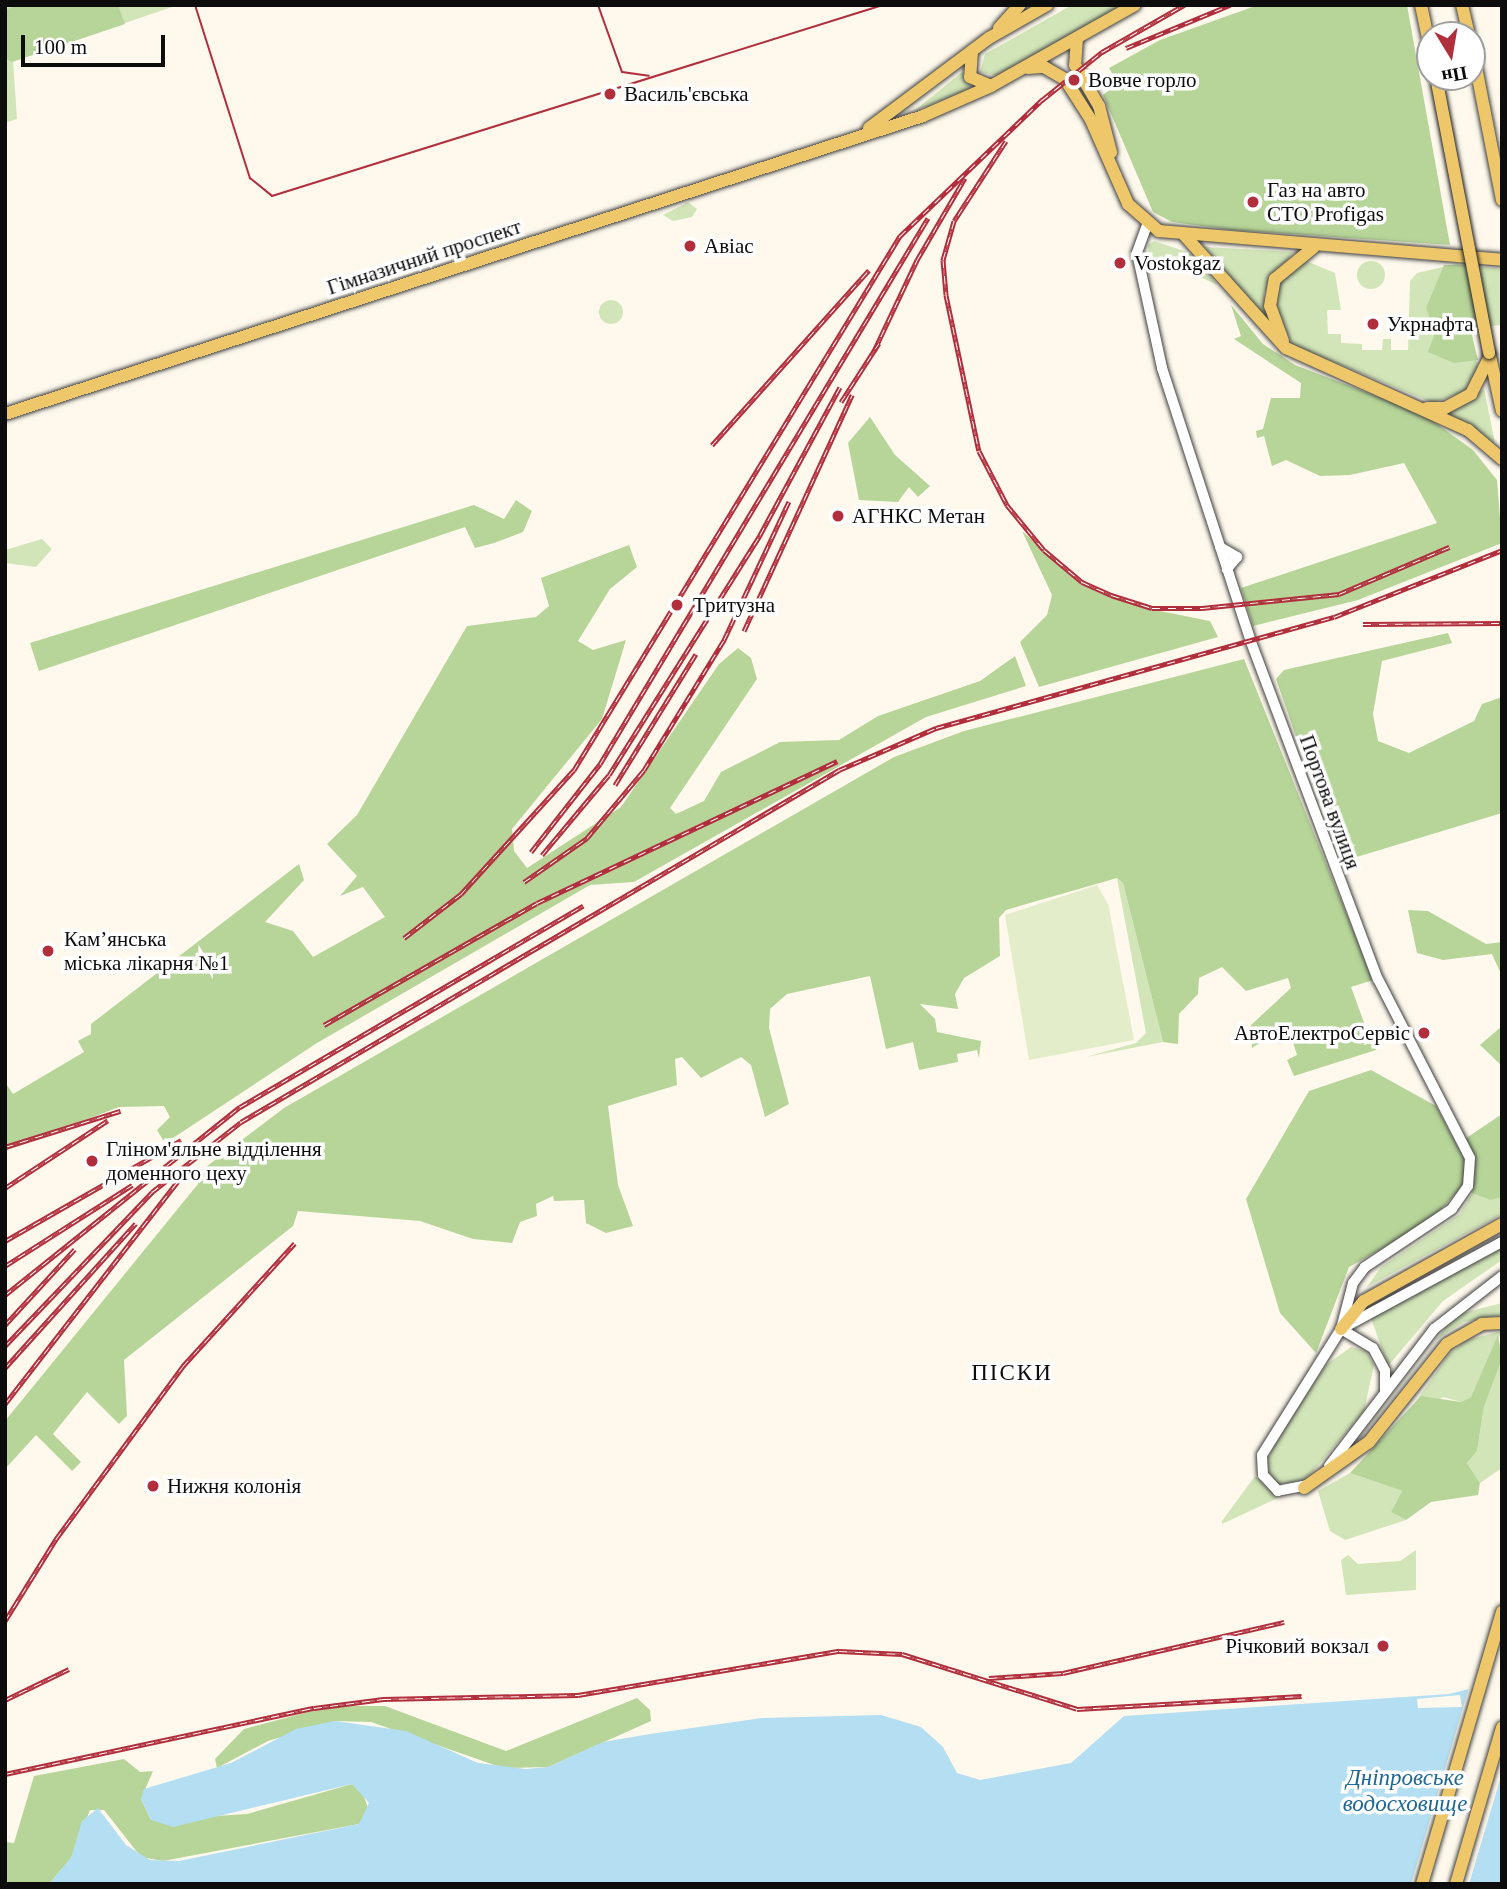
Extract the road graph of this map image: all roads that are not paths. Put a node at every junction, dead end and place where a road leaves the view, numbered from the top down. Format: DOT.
graph roads {
  1 [pos="1020,5"];
  2 [pos="1047,5"];
  3 [pos="1135,5"];
  4 [pos="989,38"];
  5 [pos="1077,38"];
  6 [pos="972,51"];
  7 [pos="1025,68"];
  8 [pos="991,86"];
  9 [pos="1439,91"];
  10 [pos="1481,91"];
  11 [pos="854,137"];
  12 [pos="1116,180"];
  13 [pos="1502,200"];
  14 [pos="1147,225"];
  15 [pos="1185,236"];
  16 [pos="1314,247"];
  17 [pos="1502,260"];
  18 [pos="1286,348"];
  19 [pos="1490,354"];
  20 [pos="1422,407"];
  21 [pos="1502,411"];
  22 [pos="5,414"];
  23 [pos="1502,458"];
  24 [pos="1502,1224"];
  25 [pos="1502,1242"];
  26 [pos="1502,1276"];
  27 [pos="1502,1323"];
  28 [pos="1341,1329"];
  29 [pos="1385,1390"];
  30 [pos="1304,1488"];
  31 [pos="1502,1612"];
  32 [pos="1502,1728"];
  33 [pos="1422,1884"];
  34 [pos="1456,1884"];
  1 -- 4 [label="main road"];
  2 -- 4 [label="main road"];
  3 -- 5 [label="main road, Гімназичний проспект"];
  4 -- 6 [label="main road, Гімназичний проспект"];
  5 -- 7 [label="main road, Гімназичний проспект"];
  5 -- 12 [label="main road"];
  6 -- 8 [label="main road"];
  6 -- 11 [label="main road, Гімназичний проспект"];
  7 -- 8 [label="main road, Гімназичний проспект"];
  7 -- 12 [label="main road"];
  8 -- 11 [label="main road, Гімназичний проспект"];
  9 -- 19 [label="main road, bridge"];
  10 -- 13 [label="main road"];
  11 -- 22 [label="main road, Гімназичний проспект"];
  12 -- 14 [label="main road"];
  14 -- 15 [label="main road"];
  14 -- 28 [label="street, Портова вулиця"];
  15 -- 16 [label="main road"];
  15 -- 18 [label="main road"];
  16 -- 17 [label="main road"];
  16 -- 18 [label="main road"];
  18 -- 20 [label="main road"];
  19 -- 20 [label="main road"];
  19 -- 21 [label="main road"];
  20 -- 23 [label="main road"];
  24 -- 28 [label="main road"];
  25 -- 28 [label="street"];
  26 -- 29 [label="street"];
  27 -- 30 [label="main road"];
  28 -- 29 [label="street"];
  28 -- 30 [label="street"];
  29 -- 30 [label="street"];
  31 -- 33 [label="main road"];
  32 -- 34 [label="main road"];
}
